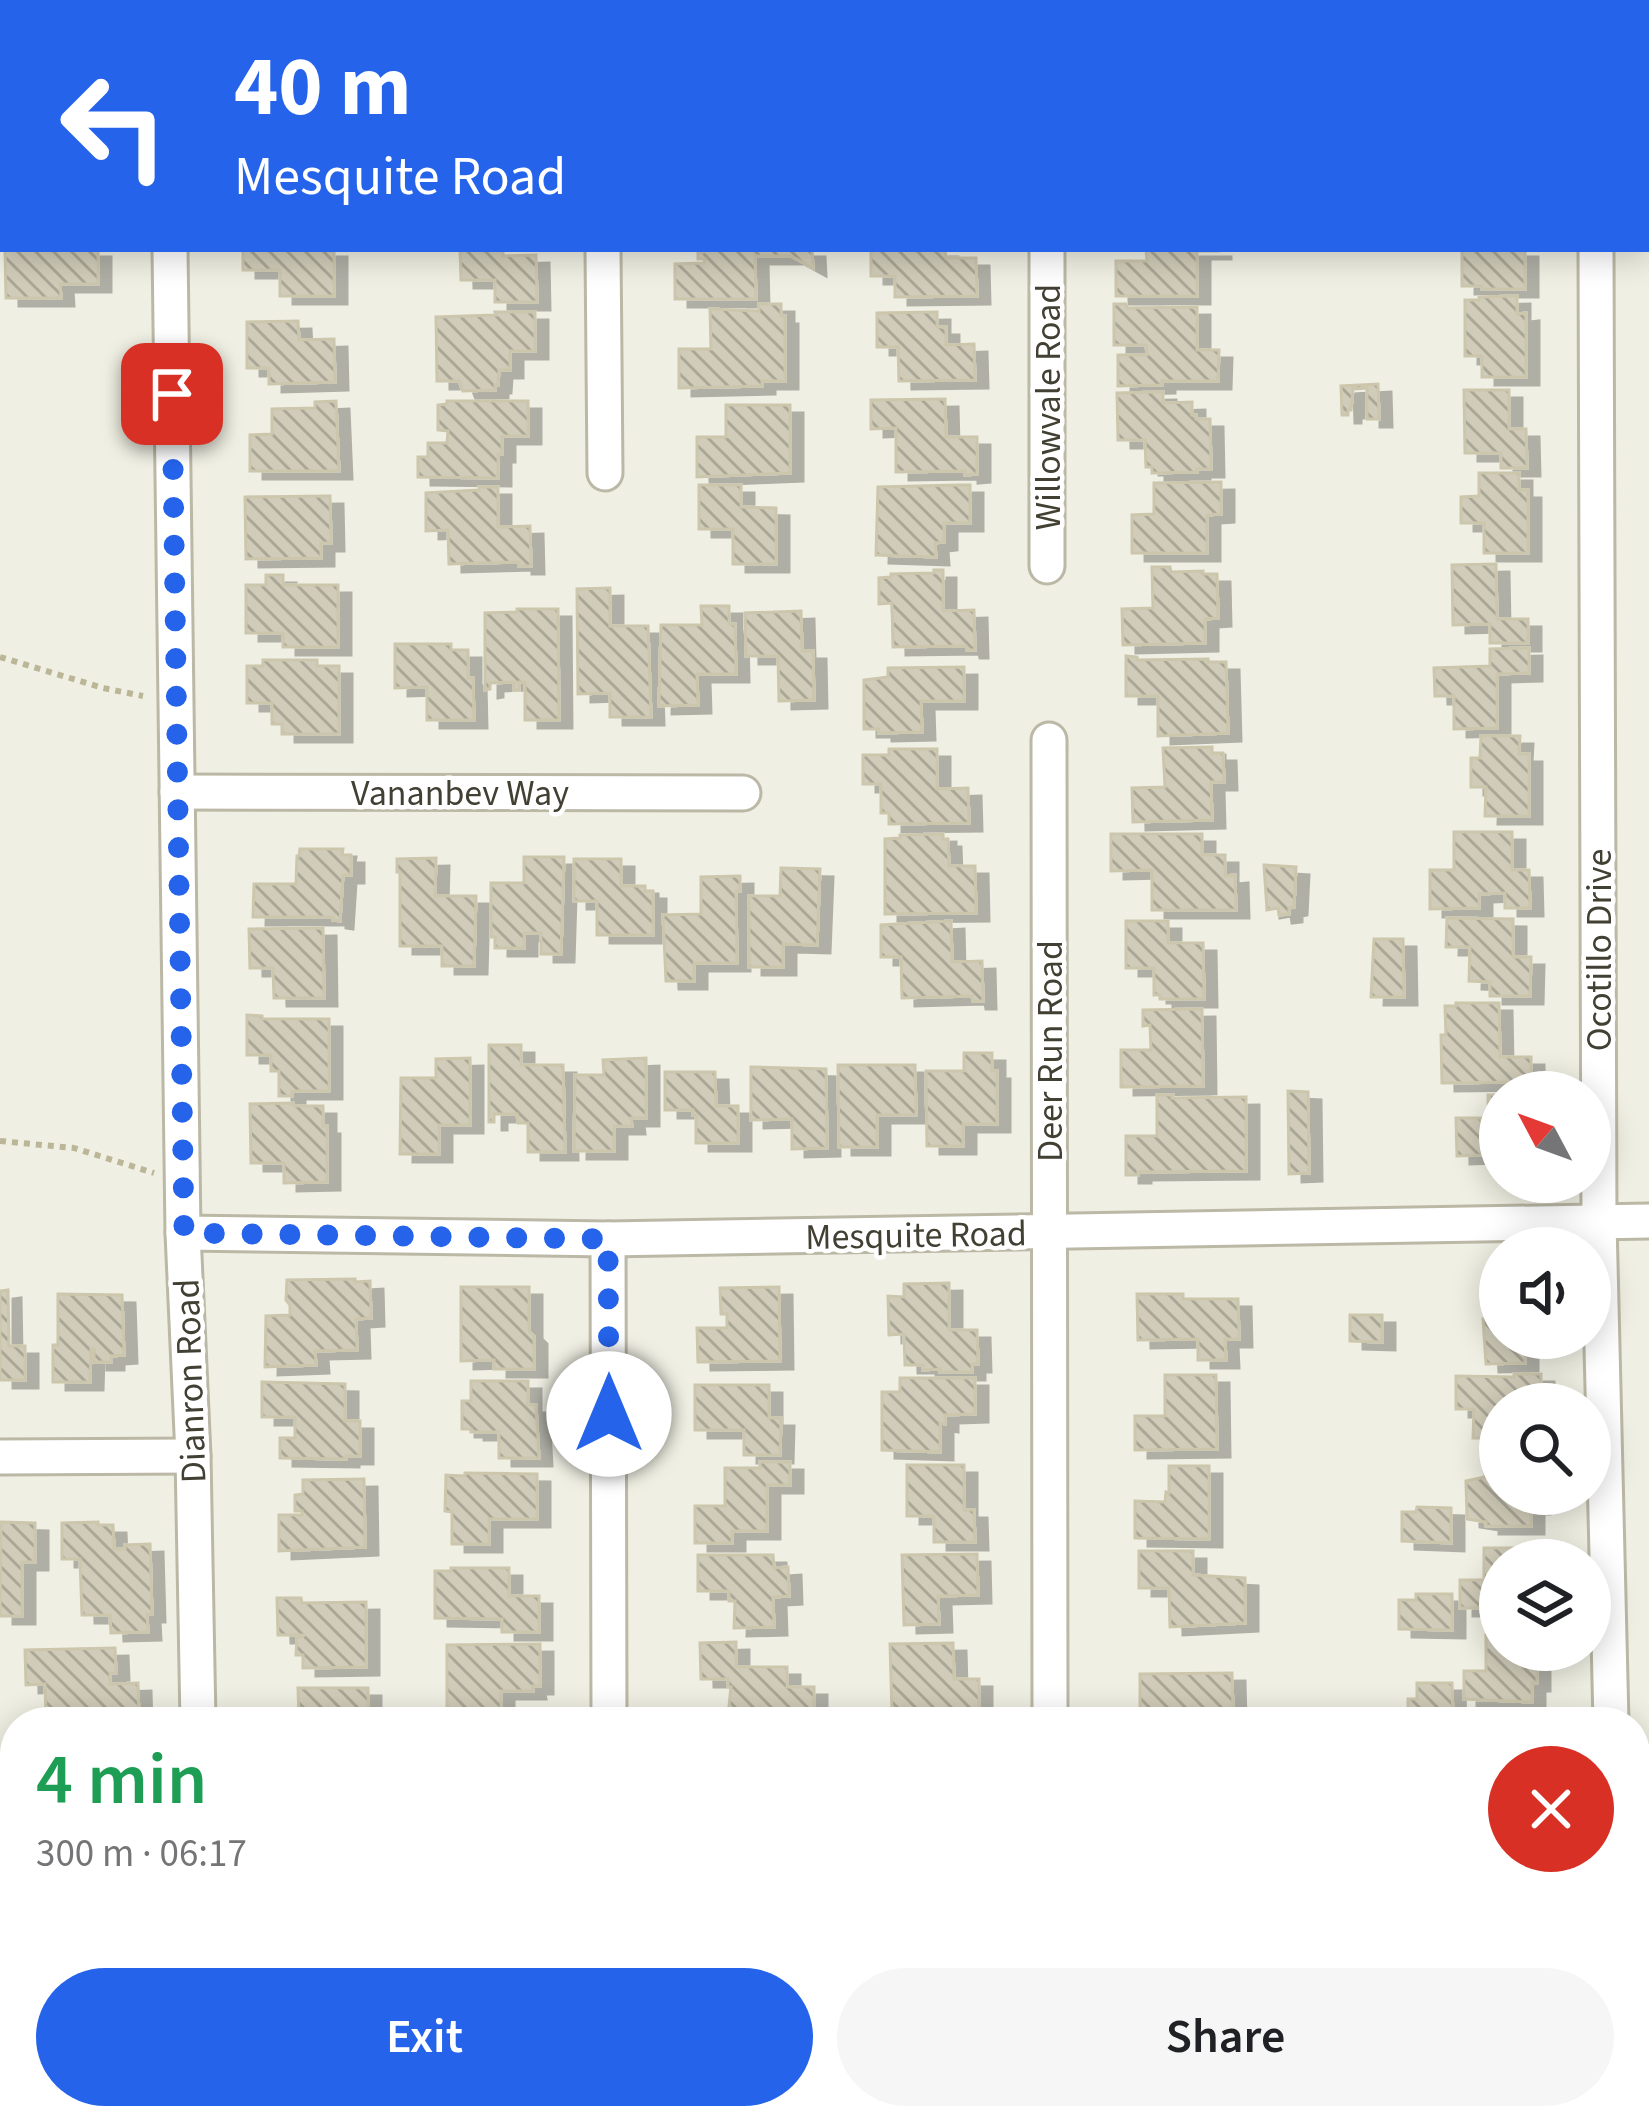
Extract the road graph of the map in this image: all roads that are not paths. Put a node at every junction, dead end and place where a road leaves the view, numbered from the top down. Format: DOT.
graph roads {
  1 [pos="170,252"];
  2 [pos="603,252"];
  3 [pos="1047,252"];
  4 [pos="1596,252"];
  5 [pos="605,473"];
  6 [pos="1047,566"];
  7 [pos="1048,740"];
  8 [pos="177,792"];
  9 [pos="743,793"];
  10 [pos="1649,1221"];
  11 [pos="1599,1222"];
  12 [pos="1049,1232"];
  13 [pos="184,1233"];
  14 [pos="608,1239"];
  15 [pos="193,1456"];
  16 [pos="0,1457"];
  17 [pos="198,1707"];
  18 [pos="609,1707"];
  19 [pos="1050,1707"];
  20 [pos="1611,1707"];
  1 -- 8 [label="street, Dianron Road"];
  2 -- 5 [label="street"];
  3 -- 6 [label="street, Willowvale Road"];
  4 -- 11 [label="street, Ocotillo Drive"];
  7 -- 12 [label="street, Deer Run Road"];
  8 -- 9 [label="street, Vananbev Way"];
  8 -- 13 [label="street, Dianron Road"];
  10 -- 11 [label="street, Mesquite Road"];
  11 -- 12 [label="street, Mesquite Road"];
  11 -- 20 [label="street, Ocotillo Drive"];
  12 -- 14 [label="street, Mesquite Road"];
  12 -- 19 [label="street, Deer Run Road"];
  13 -- 14 [label="street, Mesquite Road"];
  13 -- 15 [label="street, Dianron Road"];
  14 -- 18 [label="street"];
  15 -- 16 [label="street"];
  15 -- 17 [label="street, Dianron Road"];
}
